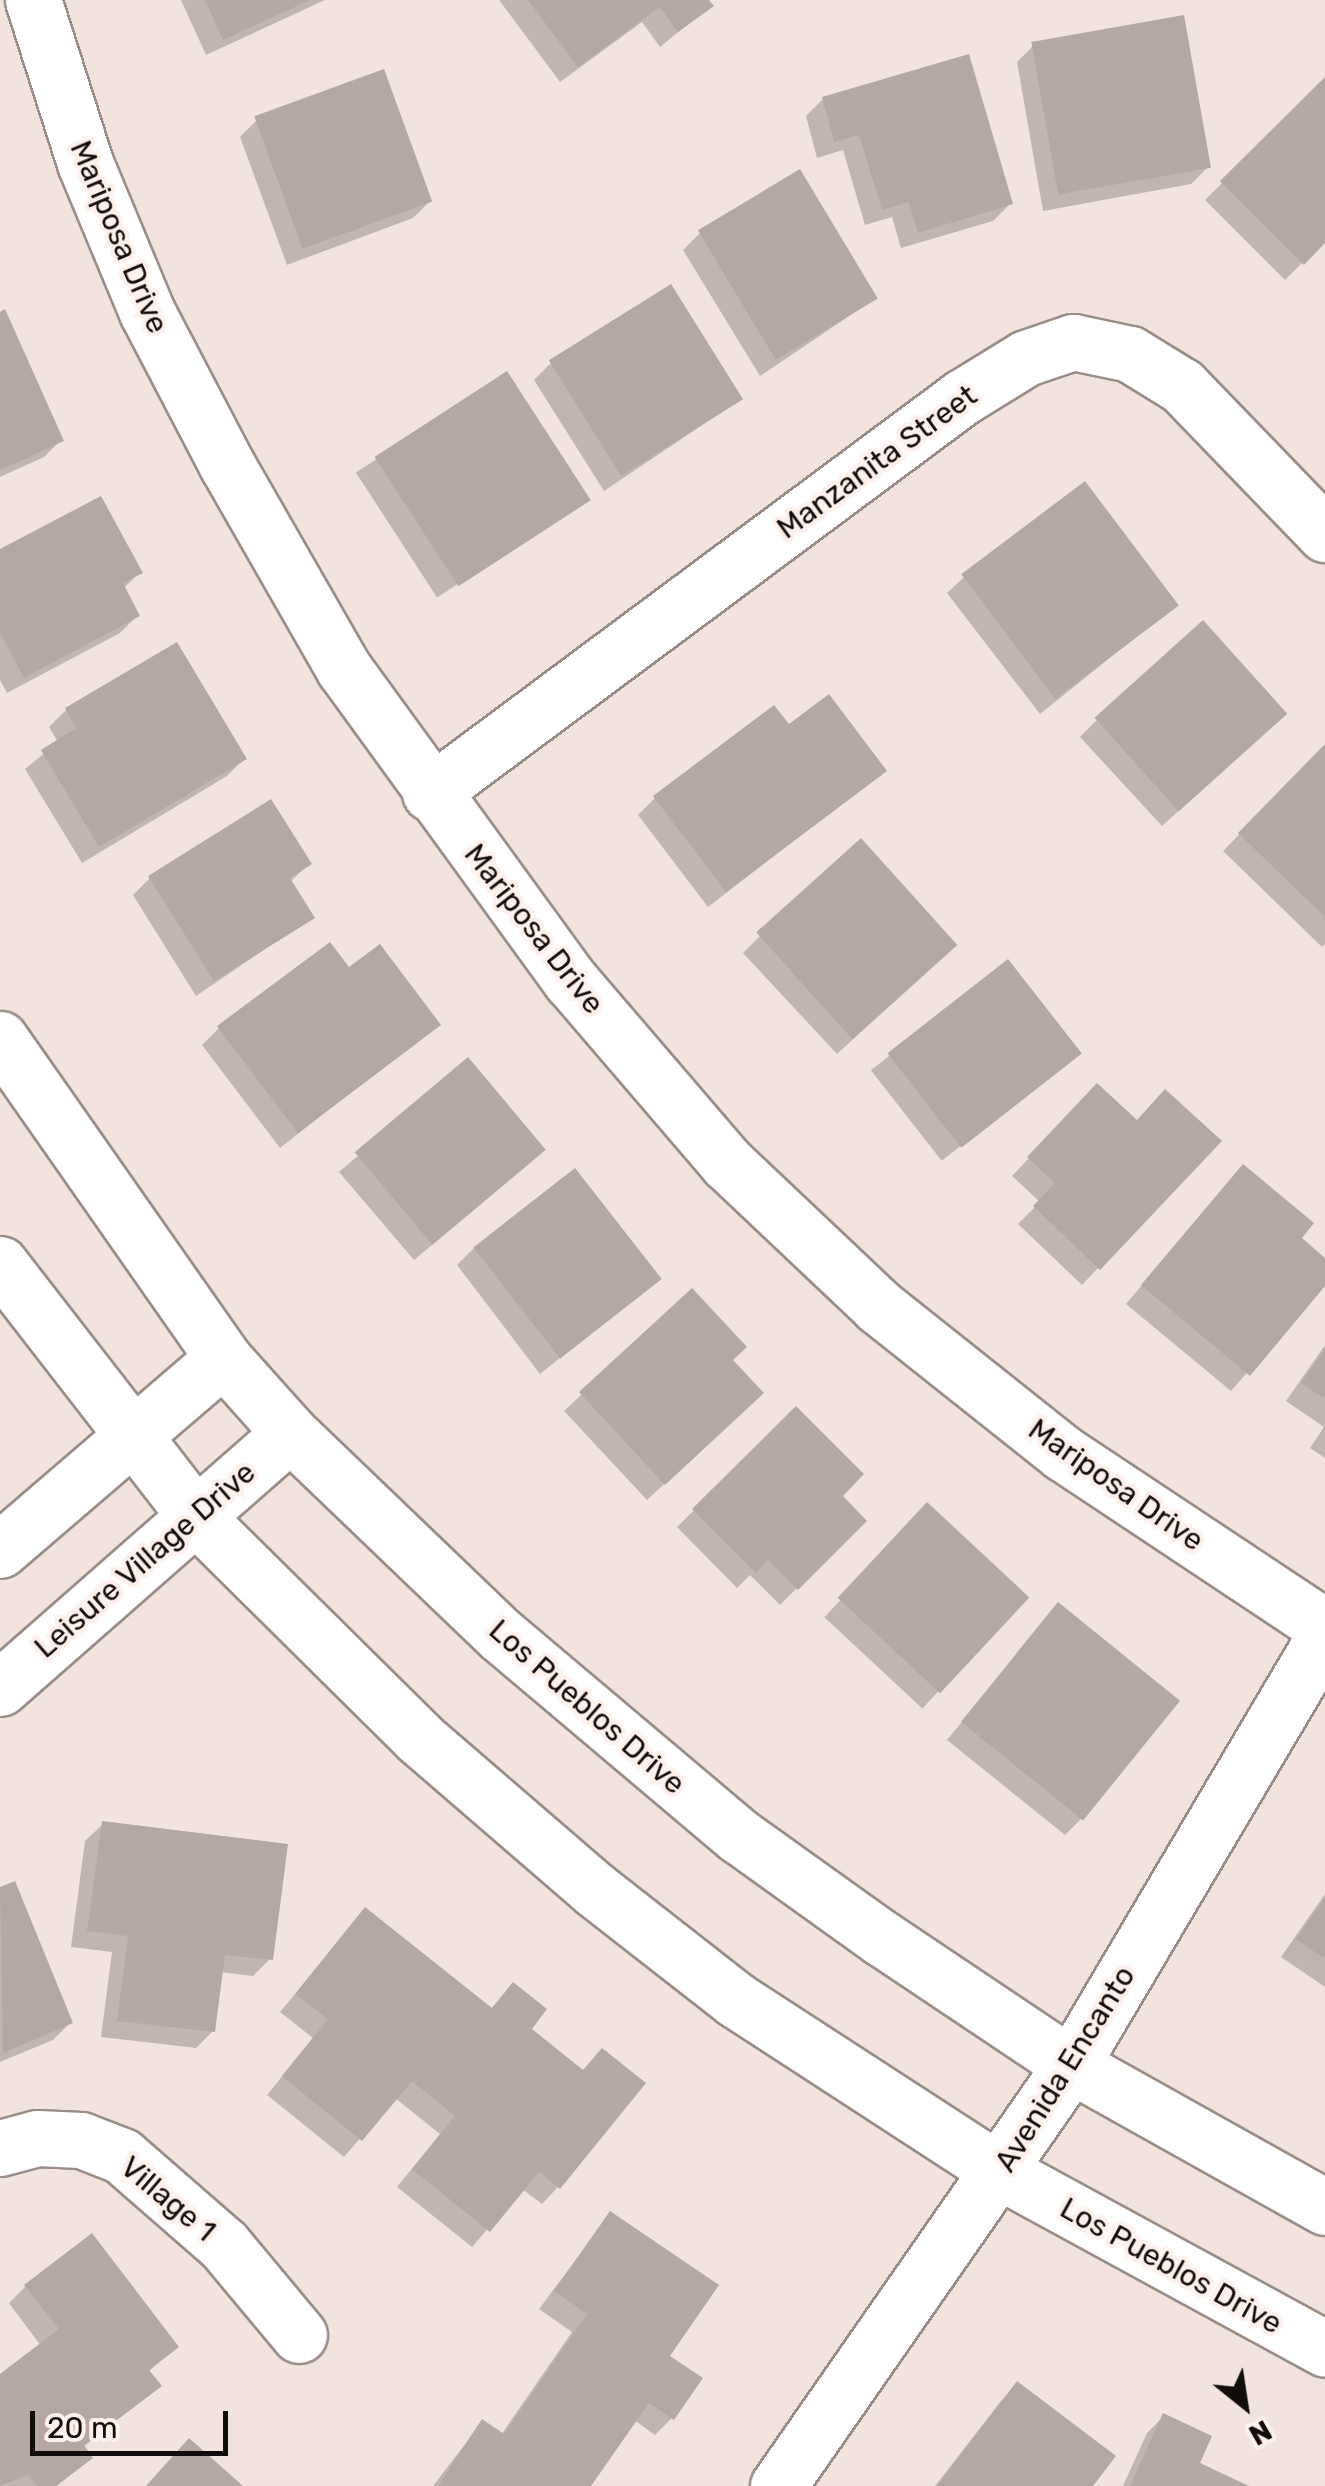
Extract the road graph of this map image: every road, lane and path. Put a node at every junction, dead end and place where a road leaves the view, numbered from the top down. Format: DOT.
graph roads {
  1 [pos="32,0"];
  2 [pos="1325,534"];
  3 [pos="430,793"];
  4 [pos="0,1039"];
  5 [pos="0,1264"];
  6 [pos="223,1358"];
  7 [pos="290,1432"];
  8 [pos="132,1438"];
  9 [pos="196,1517"];
  10 [pos="0,1550"];
  11 [pos="1325,1626"];
  12 [pos="1325,1635"];
  13 [pos="0,1688"];
  14 [pos="1072,2065"];
  15 [pos="0,2148"];
  16 [pos="1000,2172"];
  17 [pos="1325,2207"];
  18 [pos="299,2335"];
  19 [pos="1325,2348"];
  20 [pos="778,2486"];
  1 -- 3 [label="street, Mariposa Drive"];
  2 -- 3 [label="street, Manzanita Street"];
  3 -- 11 [label="street, Mariposa Drive"];
  4 -- 6 [label="street, Los Pueblos Drive"];
  5 -- 8 [label="street, Los Pueblos Drive"];
  6 -- 7 [label="street, Los Pueblos Drive"];
  6 -- 8 [label="street"];
  7 -- 9 [label="street, Leisure Village Drive"];
  7 -- 14 [label="street, Los Pueblos Drive"];
  8 -- 9 [label="street, Los Pueblos Drive"];
  8 -- 10 [label="street"];
  9 -- 13 [label="street, Leisure Village Drive"];
  9 -- 16 [label="street, Los Pueblos Drive"];
  12 -- 14 [label="street, Avenida Encanto"];
  14 -- 16 [label="street, Avenida Encanto"];
  14 -- 17 [label="street, Los Pueblos Drive"];
  15 -- 18 [label="street, Village 1"];
  16 -- 19 [label="street, Los Pueblos Drive"];
  16 -- 20 [label="street, Avenida Encanto"];
}
